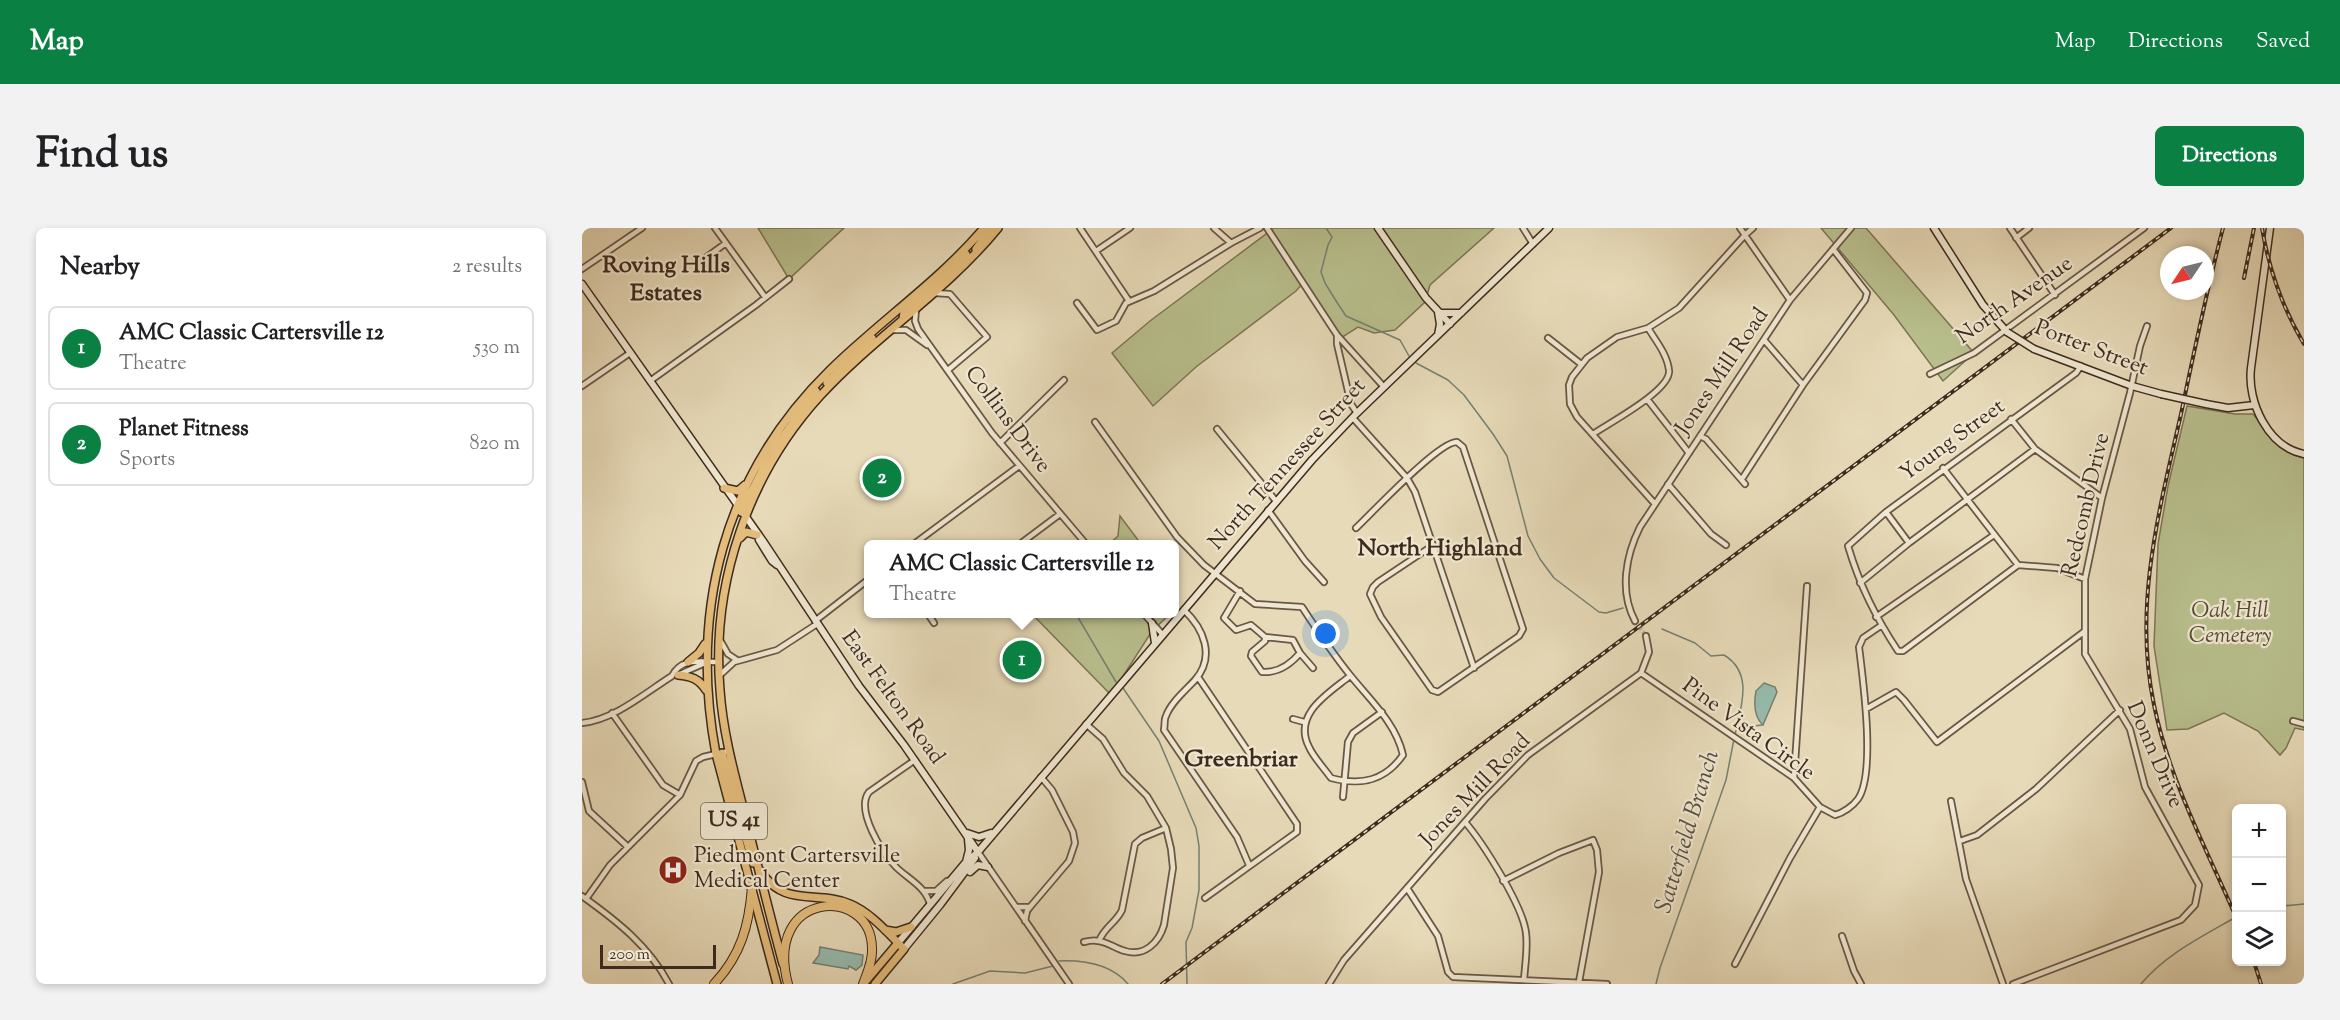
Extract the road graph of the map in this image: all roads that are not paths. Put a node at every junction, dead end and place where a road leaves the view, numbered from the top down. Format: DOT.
graph roads {
  1 [pos="642,228"];
  2 [pos="716,228"];
  3 [pos="984,228"];
  4 [pos="991,228"];
  5 [pos="998,228"];
  6 [pos="1080,228"];
  7 [pos="1130,228"];
  8 [pos="1214,228"];
  9 [pos="1260,228"];
  10 [pos="1267,228"];
  11 [pos="1378,228"];
  12 [pos="1523,228"];
  13 [pos="1549,228"];
  14 [pos="1740,228"];
  15 [pos="1753,228"];
  16 [pos="1851,228"];
  17 [pos="1934,228"];
  18 [pos="2010,228"];
  19 [pos="2029,228"];
  20 [pos="2144,228"];
  21 [pos="2270,228"];
  22 [pos="1745,235"];
  23 [pos="976,237"];
  24 [pos="2016,238"];
  25 [pos="726,243"];
  26 [pos="1231,243"];
  27 [pos="1533,244"];
  28 [pos="1833,249"];
  29 [pos="1096,251"];
  30 [pos="970,259"];
  31 [pos="704,260"];
  32 [pos="582,269"];
  33 [pos="951,278"];
  34 [pos="789,279"];
  35 [pos="582,284"];
  36 [pos="585,292"];
  37 [pos="934,293"];
  38 [pos="950,294"];
  39 [pos="2055,295"];
  40 [pos="765,297"];
  41 [pos="1790,300"];
  42 [pos="1130,301"];
  43 [pos="1077,303"];
  44 [pos="916,309"];
  45 [pos="1439,312"];
  46 [pos="894,313"];
  47 [pos="1462,313"];
  48 [pos="903,319"];
  49 [pos="1450,324"];
  50 [pos="2147,326"];
  51 [pos="1648,328"];
  52 [pos="890,331"];
  53 [pos="2006,331"];
  54 [pos="1337,335"];
  55 [pos="1438,335"];
  56 [pos="916,336"];
  57 [pos="1548,338"];
  58 [pos="1765,340"];
  59 [pos="933,351"];
  60 [pos="630,353"];
  61 [pos="1581,364"];
  62 [pos="2081,366"];
  63 [pos="948,370"];
  64 [pos="1930,374"];
  65 [pos="825,375"];
  66 [pos="1064,380"];
  67 [pos="650,381"];
  68 [pos="1803,385"];
  69 [pos="582,386"];
  70 [pos="2132,386"];
  71 [pos="1384,387"];
  72 [pos="1647,399"];
  73 [pos="816,400"];
  74 [pos="2254,405"];
  75 [pos="1355,416"];
  76 [pos="2011,418"];
  77 [pos="1095,422"];
  78 [pos="1217,429"];
  79 [pos="1593,434"];
  80 [pos="1700,436"];
  81 [pos="1000,443"];
  82 [pos="2036,449"];
  83 [pos="1689,453"];
  84 [pos="2304,454"];
  85 [pos="1019,466"];
  86 [pos="1943,468"];
  87 [pos="1407,478"];
  88 [pos="749,481"];
  89 [pos="1668,484"];
  90 [pos="724,488"];
  91 [pos="2102,498"];
  92 [pos="1276,501"];
  93 [pos="1968,501"];
  94 [pos="1655,504"];
  95 [pos="1268,510"];
  96 [pos="741,512"];
  97 [pos="1886,512"];
  98 [pos="1060,514"];
  99 [pos="1356,528"];
  100 [pos="757,535"];
  101 [pos="1994,535"];
  102 [pos="919,540"];
  103 [pos="1025,540"];
  104 [pos="1083,540"];
  105 [pos="736,542"];
  106 [pos="1909,543"];
  107 [pos="1726,545"];
  108 [pos="1432,546"];
  109 [pos="2018,565"];
  110 [pos="1214,574"];
  111 [pos="2085,579"];
  112 [pos="1324,582"];
  113 [pos="864,583"];
  114 [pos="1860,583"];
  115 [pos="1807,586"];
  116 [pos="1240,591"];
  117 [pos="1184,610"];
  118 [pos="1179,616"];
  119 [pos="1876,617"];
  120 [pos="931,618"];
  121 [pos="1148,618"];
  122 [pos="1177,618"];
  123 [pos="1635,621"];
  124 [pos="816,622"];
  125 [pos="934,623"];
  126 [pos="1152,623"];
  127 [pos="1882,625"];
  128 [pos="2085,632"];
  129 [pos="1162,635"];
  130 [pos="1646,636"];
  131 [pos="1265,637"];
  132 [pos="720,638"];
  133 [pos="706,641"];
  134 [pos="1155,643"];
  135 [pos="1299,653"];
  136 [pos="737,660"];
  137 [pos="688,662"];
  138 [pos="706,662"];
  139 [pos="718,662"];
  140 [pos="1313,668"];
  141 [pos="1474,668"];
  142 [pos="1641,673"];
  143 [pos="675,676"];
  144 [pos="1350,676"];
  145 [pos="1198,677"];
  146 [pos="719,679"];
  147 [pos="707,693"];
  148 [pos="1866,709"];
  149 [pos="2120,710"];
  150 [pos="1382,712"];
  151 [pos="612,713"];
  152 [pos="1293,719"];
  153 [pos="2293,721"];
  154 [pos="1304,722"];
  155 [pos="582,723"];
  156 [pos="1086,724"];
  157 [pos="2304,724"];
  158 [pos="722,752"];
  159 [pos="915,760"];
  160 [pos="1041,777"];
  161 [pos="1794,778"];
  162 [pos="582,782"];
  163 [pos="1344,782"];
  164 [pos="680,795"];
  165 [pos="1343,797"];
  166 [pos="1951,801"];
  167 [pos="1820,807"];
  168 [pos="1465,822"];
  169 [pos="1166,828"];
  170 [pos="994,832"];
  171 [pos="966,834"];
  172 [pos="1960,841"];
  173 [pos="628,847"];
  174 [pos="978,852"];
  175 [pos="966,862"];
  176 [pos="757,864"];
  177 [pos="1250,865"];
  178 [pos="988,867"];
  179 [pos="956,874"];
  180 [pos="760,879"];
  181 [pos="1503,881"];
  182 [pos="752,887"];
  183 [pos="1407,888"];
  184 [pos="924,891"];
  185 [pos="584,898"];
  186 [pos="1205,898"];
  187 [pos="930,904"];
  188 [pos="940,905"];
  189 [pos="1016,907"];
  190 [pos="1030,907"];
  191 [pos="1025,921"];
  192 [pos="911,927"];
  193 [pos="885,930"];
  194 [pos="1842,936"];
  195 [pos="1099,941"];
  196 [pos="1084,942"];
  197 [pos="898,943"];
  198 [pos="904,949"];
  199 [pos="783,964"];
  200 [pos="1735,964"];
  201 [pos="1524,980"];
  202 [pos="1579,982"];
  203 [pos="669,984"];
  204 [pos="714,984"];
  205 [pos="777,984"];
  206 [pos="788,984"];
  207 [pos="863,984"];
  208 [pos="875,984"];
  209 [pos="1069,984"];
  210 [pos="1329,984"];
  211 [pos="1607,984"];
  212 [pos="1861,984"];
  213 [pos="2003,984"];
  214 [pos="2013,984"];
  1 -- 32 [label="street"];
  2 -- 25 [label="street"];
  3 -- 23 [label="main road, US 41"];
  4 -- 30 [label="main road"];
  5 -- 30 [label="main road, US 41"];
  6 -- 29 [label="street"];
  7 -- 29 [label="street"];
  8 -- 26 [label="street"];
  9 -- 26 [label="street"];
  10 -- 54 [label="street"];
  11 -- 45 [label="street"];
  12 -- 27 [label="street"];
  13 -- 27 [label="street, North Tennessee Street"];
  14 -- 22 [label="street"];
  15 -- 22 [label="street"];
  16 -- 28 [label="street, Jones Mill Road"];
  17 -- 53 [label="street, Porter Street"];
  18 -- 24 [label="street"];
  19 -- 24 [label="street"];
  20 -- 39 [label="street, North Avenue"];
  21 -- 74 [label="street"];
  22 -- 41 [label="street"];
  22 -- 51 [label="street"];
  23 -- 46 [label="main road, US 41"];
  23 -- 48 [label="main road"];
  24 -- 39 [label="street"];
  25 -- 31 [label="street"];
  25 -- 40 [label="street"];
  26 -- 42 [label="street"];
  27 -- 47 [label="street, North Tennessee Street"];
  28 -- 41 [label="street, Jones Mill Road"];
  28 -- 68 [label="street"];
  29 -- 42 [label="street"];
  30 -- 33 [label="main road, US 41"];
  33 -- 37 [label="main road, US 41"];
  33 -- 38 [label="street"];
  34 -- 40 [label="street"];
  35 -- 36 [label="street, East Felton Road"];
  36 -- 60 [label="street, East Felton Road"];
  37 -- 38 [label="street"];
  37 -- 44 [label="main road, US 41"];
  38 -- 63 [label="street"];
  39 -- 53 [label="street, North Avenue"];
  40 -- 67 [label="street"];
  41 -- 58 [label="street, Jones Mill Road"];
  42 -- 43 [label="street"];
  44 -- 48 [label="main road, US 41"];
  44 -- 59 [label="street, Collins Drive"];
  45 -- 47 [label="street"];
  45 -- 49 [label="street"];
  45 -- 55 [label="street"];
  46 -- 65 [label="main road, US 41"];
  46 -- 73 [label="main road"];
  47 -- 49 [label="street, North Tennessee Street"];
  48 -- 52 [label="main road, US 41"];
  48 -- 56 [label="street"];
  49 -- 55 [label="street, North Tennessee Street"];
  50 -- 70 [label="street, Redcomb Drive"];
  51 -- 61 [label="street"];
  51 -- 72 [label="street"];
  52 -- 56 [label="street"];
  52 -- 73 [label="main road, US 41"];
  53 -- 62 [label="street, Porter Street, bridge"];
  53 -- 64 [label="street, North Avenue"];
  54 -- 71 [label="street"];
  54 -- 75 [label="street"];
  55 -- 71 [label="street, North Tennessee Street"];
  56 -- 59 [label="street"];
  57 -- 61 [label="street"];
  58 -- 68 [label="street"];
  58 -- 80 [label="street, Jones Mill Road"];
  59 -- 63 [label="street, Collins Drive"];
  60 -- 67 [label="street, East Felton Road"];
  60 -- 69 [label="street"];
  61 -- 79 [label="street"];
  62 -- 70 [label="street, Porter Street"];
  62 -- 76 [label="street, Young Street"];
  63 -- 81 [label="street, Collins Drive"];
  65 -- 88 [label="main road, US 41"];
  65 -- 96 [label="main road"];
  66 -- 81 [label="street"];
  67 -- 90 [label="street, East Felton Road"];
  68 -- 80 [label="street"];
  70 -- 74 [label="street, Porter Street, bridge"];
  70 -- 91 [label="street, Redcomb Drive"];
  71 -- 75 [label="street, North Tennessee Street"];
  72 -- 79 [label="street"];
  72 -- 83 [label="street"];
  73 -- 96 [label="main road, US 41"];
  74 -- 84 [label="street"];
  75 -- 87 [label="street"];
  75 -- 92 [label="street, North Tennessee Street"];
  76 -- 82 [label="street"];
  76 -- 86 [label="street, Young Street"];
  77 -- 110 [label="street"];
  78 -- 92 [label="street"];
  79 -- 94 [label="street"];
  80 -- 83 [label="street, Jones Mill Road"];
  81 -- 85 [label="street, Collins Drive"];
  82 -- 91 [label="street"];
  82 -- 93 [label="street"];
  83 -- 89 [label="street, Jones Mill Road"];
  85 -- 98 [label="street, Collins Drive"];
  85 -- 102 [label="street"];
  86 -- 93 [label="street"];
  86 -- 97 [label="street, Young Street"];
  87 -- 99 [label="street"];
  87 -- 108 [label="street"];
  87 -- 141 [label="street"];
  88 -- 90 [label="main road"];
  88 -- 96 [label="main road, US 41"];
  89 -- 94 [label="street, Jones Mill Road"];
  89 -- 107 [label="street"];
  90 -- 96 [label="street, East Felton Road"];
  91 -- 111 [label="street, Redcomb Drive"];
  92 -- 95 [label="street, North Tennessee Street"];
  93 -- 101 [label="street"];
  93 -- 106 [label="street"];
  94 -- 123 [label="street, Jones Mill Road"];
  95 -- 110 [label="street, North Tennessee Street"];
  95 -- 112 [label="street"];
  96 -- 100 [label="street, East Felton Road"];
  96 -- 105 [label="main road, US 41"];
  96 -- 133 [label="main road, US 41"];
  97 -- 106 [label="street"];
  97 -- 114 [label="street, Young Street"];
  98 -- 103 [label="street"];
  98 -- 104 [label="street, Collins Drive"];
  100 -- 105 [label="main road"];
  100 -- 124 [label="street, East Felton Road"];
  101 -- 109 [label="street"];
  101 -- 119 [label="street"];
  105 -- 132 [label="main road, US 41"];
  106 -- 114 [label="street"];
  108 -- 141 [label="street"];
  108 -- 141 [label="street"];
  109 -- 111 [label="street"];
  109 -- 127 [label="street"];
  110 -- 116 [label="street"];
  110 -- 117 [label="street, North Tennessee Street"];
  111 -- 128 [label="street, Redcomb Drive"];
  113 -- 124 [label="street"];
  114 -- 119 [label="street"];
  115 -- 161 [label="street"];
  116 -- 131 [label="street"];
  116 -- 144 [label="street"];
  117 -- 118 [label="street, North Tennessee Street"];
  117 -- 145 [label="street"];
  119 -- 127 [label="street"];
  120 -- 125 [label="street"];
  121 -- 126 [label="street"];
  122 -- 129 [label="street, North Tennessee Street"];
  124 -- 136 [label="street"];
  124 -- 159 [label="street, East Felton Road"];
  126 -- 129 [label="street"];
  126 -- 134 [label="street"];
  127 -- 148 [label="street, Pine Vista Circle"];
  128 -- 148 [label="street"];
  128 -- 149 [label="street, Donn Drive"];
  129 -- 134 [label="street, North Tennessee Street"];
  130 -- 142 [label="street"];
  131 -- 135 [label="street"];
  131 -- 135 [label="street"];
  132 -- 136 [label="street"];
  132 -- 139 [label="main road, US 41"];
  133 -- 137 [label="main road"];
  133 -- 138 [label="main road, US 41"];
  134 -- 156 [label="street, North Tennessee Street"];
  135 -- 140 [label="street"];
  136 -- 146 [label="street"];
  137 -- 138 [label="street"];
  137 -- 143 [label="street"];
  138 -- 139 [label="street"];
  138 -- 143 [label="street"];
  138 -- 147 [label="main road, US 41"];
  139 -- 146 [label="main road, US 41"];
  142 -- 161 [label="street, Pine Vista Circle"];
  142 -- 168 [label="street, Jones Mill Road"];
  143 -- 147 [label="main road"];
  143 -- 151 [label="street"];
  144 -- 150 [label="street"];
  144 -- 154 [label="street"];
  145 -- 177 [label="street"];
  145 -- 177 [label="street"];
  146 -- 158 [label="main road, US 41"];
  147 -- 158 [label="main road, US 41"];
  148 -- 167 [label="street, Pine Vista Circle"];
  149 -- 172 [label="street"];
  149 -- 214 [label="street, Donn Drive"];
  150 -- 163 [label="street"];
  150 -- 163 [label="street"];
  151 -- 155 [label="street"];
  151 -- 164 [label="street"];
  152 -- 154 [label="street"];
  153 -- 157 [label="street"];
  154 -- 163 [label="street"];
  156 -- 160 [label="street, North Tennessee Street"];
  156 -- 169 [label="street"];
  158 -- 164 [label="street"];
  158 -- 176 [label="main road, US 41"];
  158 -- 180 [label="main road"];
  158 -- 182 [label="main road, US 41"];
  159 -- 171 [label="street, East Felton Road"];
  159 -- 184 [label="street"];
  160 -- 170 [label="street, North Tennessee Street"];
  160 -- 190 [label="street"];
  161 -- 167 [label="street, Pine Vista Circle"];
  162 -- 173 [label="street"];
  163 -- 165 [label="street"];
  164 -- 173 [label="street"];
  166 -- 172 [label="street"];
  167 -- 200 [label="street"];
  168 -- 181 [label="street"];
  168 -- 183 [label="street, Jones Mill Road"];
  169 -- 195 [label="street"];
  169 -- 195 [label="street"];
  170 -- 171 [label="street"];
  170 -- 174 [label="street, North Tennessee Street"];
  171 -- 174 [label="street, East Felton Road"];
  171 -- 175 [label="street"];
  172 -- 213 [label="street"];
  173 -- 185 [label="street"];
  174 -- 175 [label="street, North Tennessee Street"];
  174 -- 178 [label="street"];
  174 -- 188 [label="street, North Tennessee Street"];
  175 -- 179 [label="street, North Tennessee Street"];
  176 -- 180 [label="main road, US 41"];
  176 -- 193 [label="main road"];
  177 -- 186 [label="street"];
  178 -- 188 [label="street"];
  178 -- 189 [label="street"];
  179 -- 184 [label="street"];
  179 -- 187 [label="street, North Tennessee Street"];
  180 -- 199 [label="main road, US 41"];
  181 -- 201 [label="street"];
  181 -- 202 [label="street"];
  182 -- 204 [label="highway"];
  182 -- 205 [label="main road, US 41"];
  183 -- 201 [label="street"];
  183 -- 210 [label="street, Jones Mill Road"];
  184 -- 187 [label="street"];
  185 -- 203 [label="street"];
  187 -- 192 [label="street, North Tennessee Street"];
  188 -- 198 [label="street, North Tennessee Street"];
  189 -- 190 [label="street"];
  189 -- 191 [label="street"];
  190 -- 191 [label="street"];
  191 -- 209 [label="street"];
  192 -- 193 [label="main road"];
  192 -- 197 [label="street, North Tennessee Street"];
  193 -- 197 [label="main road"];
  194 -- 212 [label="street"];
  195 -- 196 [label="street"];
  197 -- 198 [label="main road"];
  197 -- 207 [label="main road"];
  198 -- 208 [label="main road, North Tennessee Street"];
  199 -- 206 [label="highway, US 41"];
  199 -- 207 [label="highway"];
  201 -- 202 [label="street"];
  202 -- 211 [label="street"];
}
